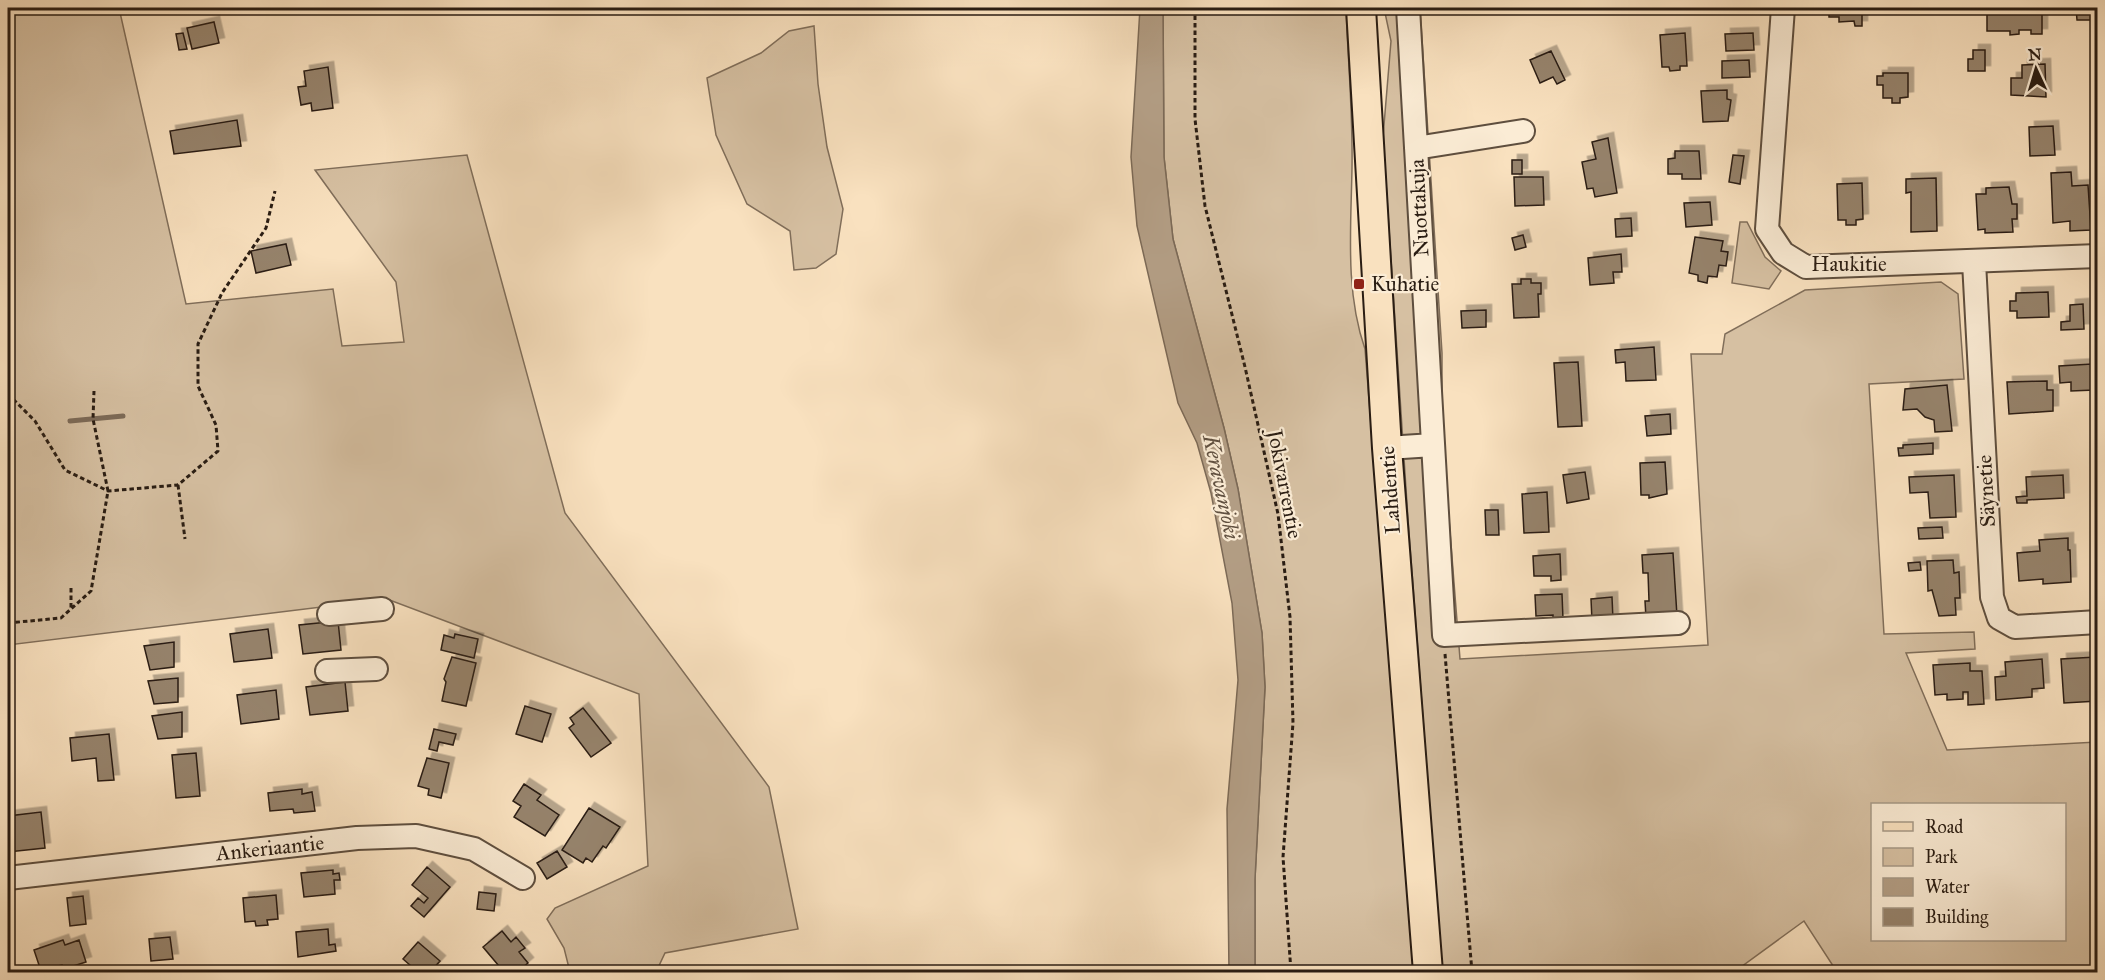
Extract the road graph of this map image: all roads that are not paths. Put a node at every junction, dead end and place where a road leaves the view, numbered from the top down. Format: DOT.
graph roads {
  1 [pos="1361,8"];
  2 [pos="1407,8"];
  3 [pos="1783,8"];
  4 [pos="1523,131"];
  5 [pos="1416,148"];
  6 [pos="2097,256"];
  7 [pos="1974,262"];
  8 [pos="1433,445"];
  9 [pos="1387,448"];
  10 [pos="382,609"];
  11 [pos="329,614"];
  12 [pos="2097,622"];
  13 [pos="1678,623"];
  14 [pos="376,669"];
  15 [pos="327,671"];
  16 [pos="8,878"];
  17 [pos="523,878"];
  18 [pos="1428,972"];
  1 -- 9 [label="main road, Lahdentie"];
  2 -- 5 [label="street, Nuottakuja"];
  3 -- 7 [label="street, Haukitie"];
  4 -- 5 [label="street"];
  5 -- 8 [label="street, Nuottakuja"];
  6 -- 7 [label="street, Haukitie"];
  7 -- 12 [label="street, Säynetie"];
  8 -- 9 [label="street"];
  8 -- 13 [label="street, Nuottakuja"];
  9 -- 18 [label="main road, Lahdentie"];
  10 -- 11 [label="street"];
  14 -- 15 [label="street"];
  16 -- 17 [label="street, Ankeriaantie"];
}
